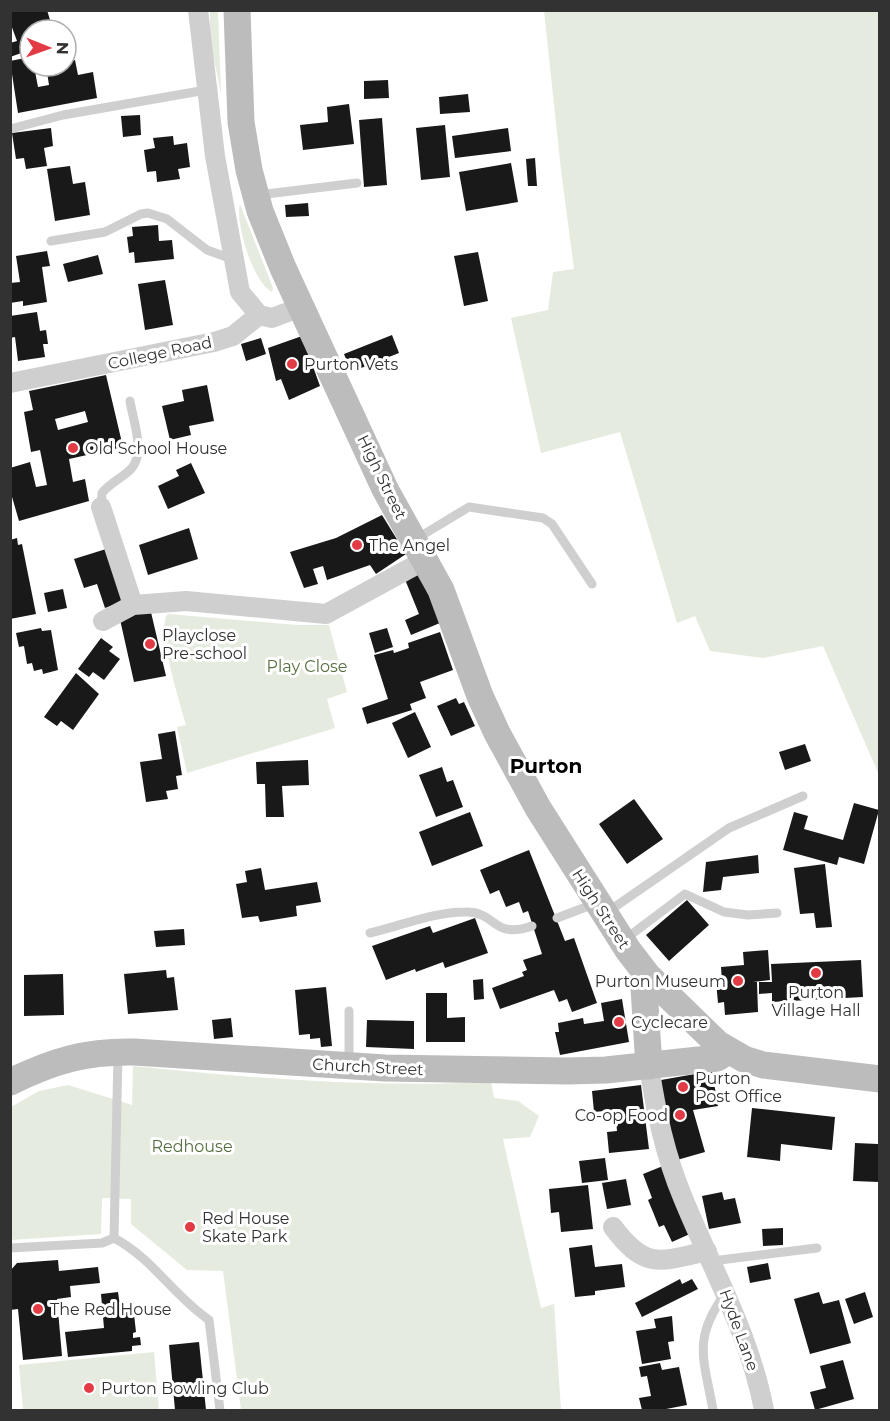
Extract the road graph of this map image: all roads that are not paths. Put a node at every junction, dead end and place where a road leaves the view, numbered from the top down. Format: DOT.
graph roads {
  1 [pos="198,10"];
  2 [pos="237,10"];
  3 [pos="206,90"];
  4 [pos="10,129"];
  5 [pos="357,183"];
  6 [pos="255,195"];
  7 [pos="51,241"];
  8 [pos="232,259"];
  9 [pos="301,307"];
  10 [pos="259,315"];
  11 [pos="10,383"];
  12 [pos="130,402"];
  13 [pos="101,507"];
  14 [pos="419,550"];
  15 [pos="592,584"];
  16 [pos="133,605"];
  17 [pos="103,621"];
  18 [pos="803,796"];
  19 [pos="600,909"];
  20 [pos="777,913"];
  21 [pos="557,918"];
  22 [pos="532,926"];
  23 [pos="370,933"];
  24 [pos="622,941"];
  25 [pos="648,976"];
  26 [pos="349,1011"];
  27 [pos="728,1051"];
  28 [pos="118,1052"];
  29 [pos="349,1066"];
  30 [pos="649,1066"];
  31 [pos="879,1079"];
  32 [pos="10,1082"];
  33 [pos="613,1227"];
  34 [pos="114,1238"];
  35 [pos="10,1248"];
  36 [pos="817,1248"];
  37 [pos="710,1256"];
  38 [pos="726,1292"];
  39 [pos="220,1410"];
  40 [pos="713,1410"];
  41 [pos="764,1410"];
  1 -- 3 [label="street"];
  2 -- 6 [label="street, High Street"];
  3 -- 4 [label="lane"];
  3 -- 8 [label="street"];
  5 -- 6 [label="lane"];
  6 -- 9 [label="street, High Street"];
  7 -- 8 [label="lane"];
  8 -- 10 [label="street"];
  9 -- 10 [label="street"];
  9 -- 14 [label="street, High Street"];
  10 -- 11 [label="street, College Road"];
  12 -- 13 [label="lane"];
  13 -- 16 [label="street"];
  14 -- 15 [label="lane"];
  14 -- 16 [label="street"];
  14 -- 19 [label="street, High Street"];
  16 -- 17 [label="street"];
  18 -- 19 [label="lane"];
  19 -- 21 [label="lane"];
  19 -- 24 [label="street, High Street"];
  20 -- 24 [label="lane"];
  22 -- 23 [label="lane"];
  24 -- 25 [label="street, High Street"];
  25 -- 27 [label="street, High Street"];
  25 -- 30 [label="street"];
  26 -- 29 [label="lane"];
  27 -- 30 [label="street, Church Street"];
  27 -- 31 [label="street, High Street"];
  28 -- 29 [label="street, Church Street"];
  28 -- 32 [label="street, Church Street"];
  28 -- 34 [label="lane"];
  29 -- 30 [label="street, Church Street"];
  30 -- 37 [label="street, Hyde Lane"];
  33 -- 37 [label="street"];
  34 -- 35 [label="lane"];
  34 -- 39 [label="lane"];
  36 -- 37 [label="lane"];
  37 -- 38 [label="street, Hyde Lane"];
  38 -- 40 [label="lane"];
  38 -- 41 [label="street, Hyde Lane"];
}
